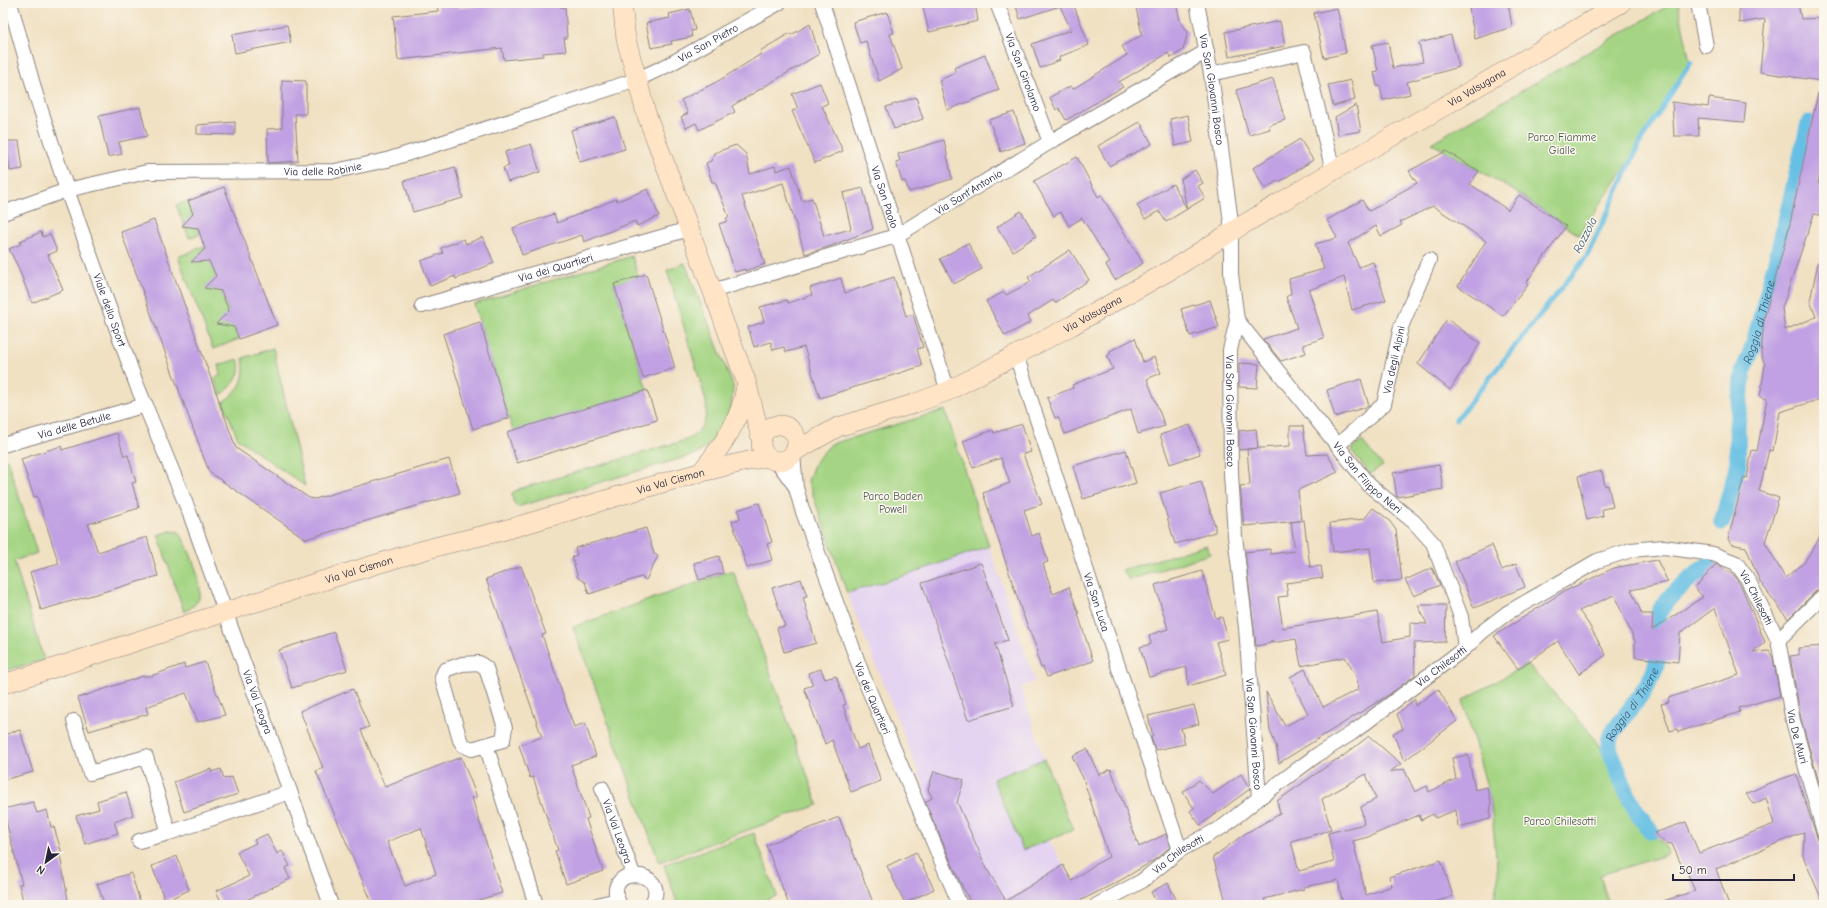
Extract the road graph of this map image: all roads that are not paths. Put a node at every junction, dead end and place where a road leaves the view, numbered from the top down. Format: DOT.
graph roads {
  1 [pos="10,3"];
  2 [pos="622,3"];
  3 [pos="779,3"];
  4 [pos="822,3"];
  5 [pos="997,3"];
  6 [pos="1197,3"];
  7 [pos="1621,3"];
  8 [pos="1698,3"];
  9 [pos="1599,8"];
  10 [pos="1706,46"];
  11 [pos="1207,51"];
  12 [pos="1211,74"];
  13 [pos="636,80"];
  14 [pos="1050,142"];
  15 [pos="1333,171"];
  16 [pos="67,190"];
  17 [pos="3,213"];
  18 [pos="689,229"];
  19 [pos="1230,232"];
  20 [pos="896,236"];
  21 [pos="1429,260"];
  22 [pos="712,291"];
  23 [pos="422,306"];
  24 [pos="1237,320"];
  25 [pos="1016,355"];
  26 [pos="748,387"];
  27 [pos="948,391"];
  28 [pos="146,405"];
  29 [pos="782,426"];
  30 [pos="838,427"];
  31 [pos="3,445"];
  32 [pos="1338,445"];
  33 [pos="776,450"];
  34 [pos="700,472"];
  35 [pos="1824,595"];
  36 [pos="224,612"];
  37 [pos="1778,640"];
  38 [pos="1465,648"];
  39 [pos="3,684"];
  40 [pos="74,721"];
  41 [pos="486,745"];
  42 [pos="602,788"];
  43 [pos="290,792"];
  44 [pos="1259,798"];
  45 [pos="1824,832"];
  46 [pos="168,833"];
  47 [pos="139,841"];
  48 [pos="1180,850"];
  49 [pos="632,874"];
  50 [pos="618,902"];
  51 [pos="331,905"];
  52 [pos="536,905"];
  53 [pos="598,905"];
  54 [pos="652,905"];
  55 [pos="960,905"];
  56 [pos="1097,905"];
  1 -- 16 [label="street, Viale dello Sport"];
  2 -- 13 [label="main road, Via dei Quartieri"];
  3 -- 13 [label="street, Via San Pietro"];
  4 -- 20 [label="street, Via San Paolo"];
  5 -- 14 [label="street, Via San Girolamo"];
  6 -- 11 [label="street, Via San Giovanni Bosco"];
  7 -- 9 [label="main road, Via Valsugana"];
  8 -- 10 [label="street"];
  9 -- 15 [label="main road, Via Valsugana"];
  11 -- 12 [label="street, Via San Giovanni Bosco"];
  11 -- 14 [label="street, Via Sant'Antonio"];
  12 -- 15 [label="street"];
  12 -- 19 [label="street, Via San Giovanni Bosco"];
  13 -- 16 [label="street, Via delle Robinie"];
  13 -- 18 [label="main road, Via dei Quartieri"];
  14 -- 20 [label="street, Via Sant'Antonio"];
  15 -- 19 [label="main road, Via Valsugana"];
  16 -- 17 [label="street, Via delle Robinie"];
  16 -- 28 [label="street, Viale dello Sport"];
  18 -- 22 [label="main road, Via dei Quartieri"];
  18 -- 23 [label="street, Via dei Quartieri"];
  19 -- 24 [label="street, Via San Giovanni Bosco"];
  19 -- 25 [label="main road, Via Valsugana"];
  20 -- 22 [label="street, Via Sant'Antonio"];
  20 -- 27 [label="street, Via San Paolo"];
  21 -- 32 [label="street, Via degli Alpini"];
  22 -- 26 [label="main road, Via dei Quartieri"];
  24 -- 32 [label="street, Via San Filippo Neri"];
  24 -- 44 [label="street, Via San Giovanni Bosco"];
  25 -- 27 [label="main road, Via Valsugana"];
  25 -- 48 [label="street, Via San Luca"];
  26 -- 29 [label="main road, Via dei Quartieri"];
  26 -- 33 [label="main road, Via dei Quartieri"];
  26 -- 34 [label="main road"];
  27 -- 30 [label="main road, Via Valsugana"];
  28 -- 31 [label="street, Via delle Betulle"];
  28 -- 36 [label="street, Viale dello Sport"];
  29 -- 30 [label="main road, Via Valsugana"];
  29 -- 33 [label="main road"];
  29 -- 33 [label="main road, Via dei Quartieri"];
  30 -- 33 [label="main road, Via Valsugana"];
  32 -- 38 [label="street, Via San Filippo Neri"];
  33 -- 34 [label="main road, Via Val Cismon"];
  33 -- 55 [label="street, Via dei Quartieri"];
  34 -- 36 [label="main road, Via Val Cismon"];
  35 -- 37 [label="street"];
  36 -- 39 [label="main road, Via Val Cismon"];
  36 -- 43 [label="street, Via Val Leogra"];
  37 -- 38 [label="street, Via Chilesotti"];
  37 -- 45 [label="street, Via De Muri"];
  38 -- 44 [label="street, Via Chilesotti"];
  40 -- 46 [label="street"];
  41 -- 41 [label="street"];
  41 -- 52 [label="street"];
  42 -- 49 [label="street, Via Val Leogra"];
  43 -- 46 [label="street"];
  43 -- 51 [label="street, Via Val Leogra"];
  44 -- 48 [label="street, Via Chilesotti"];
  46 -- 47 [label="street"];
  48 -- 56 [label="street, Via Chilesotti"];
  49 -- 50 [label="street, Via Val Leogra"];
  49 -- 54 [label="street, Via Val Leogra"];
  50 -- 53 [label="street, Via Val Leogra"];
}
